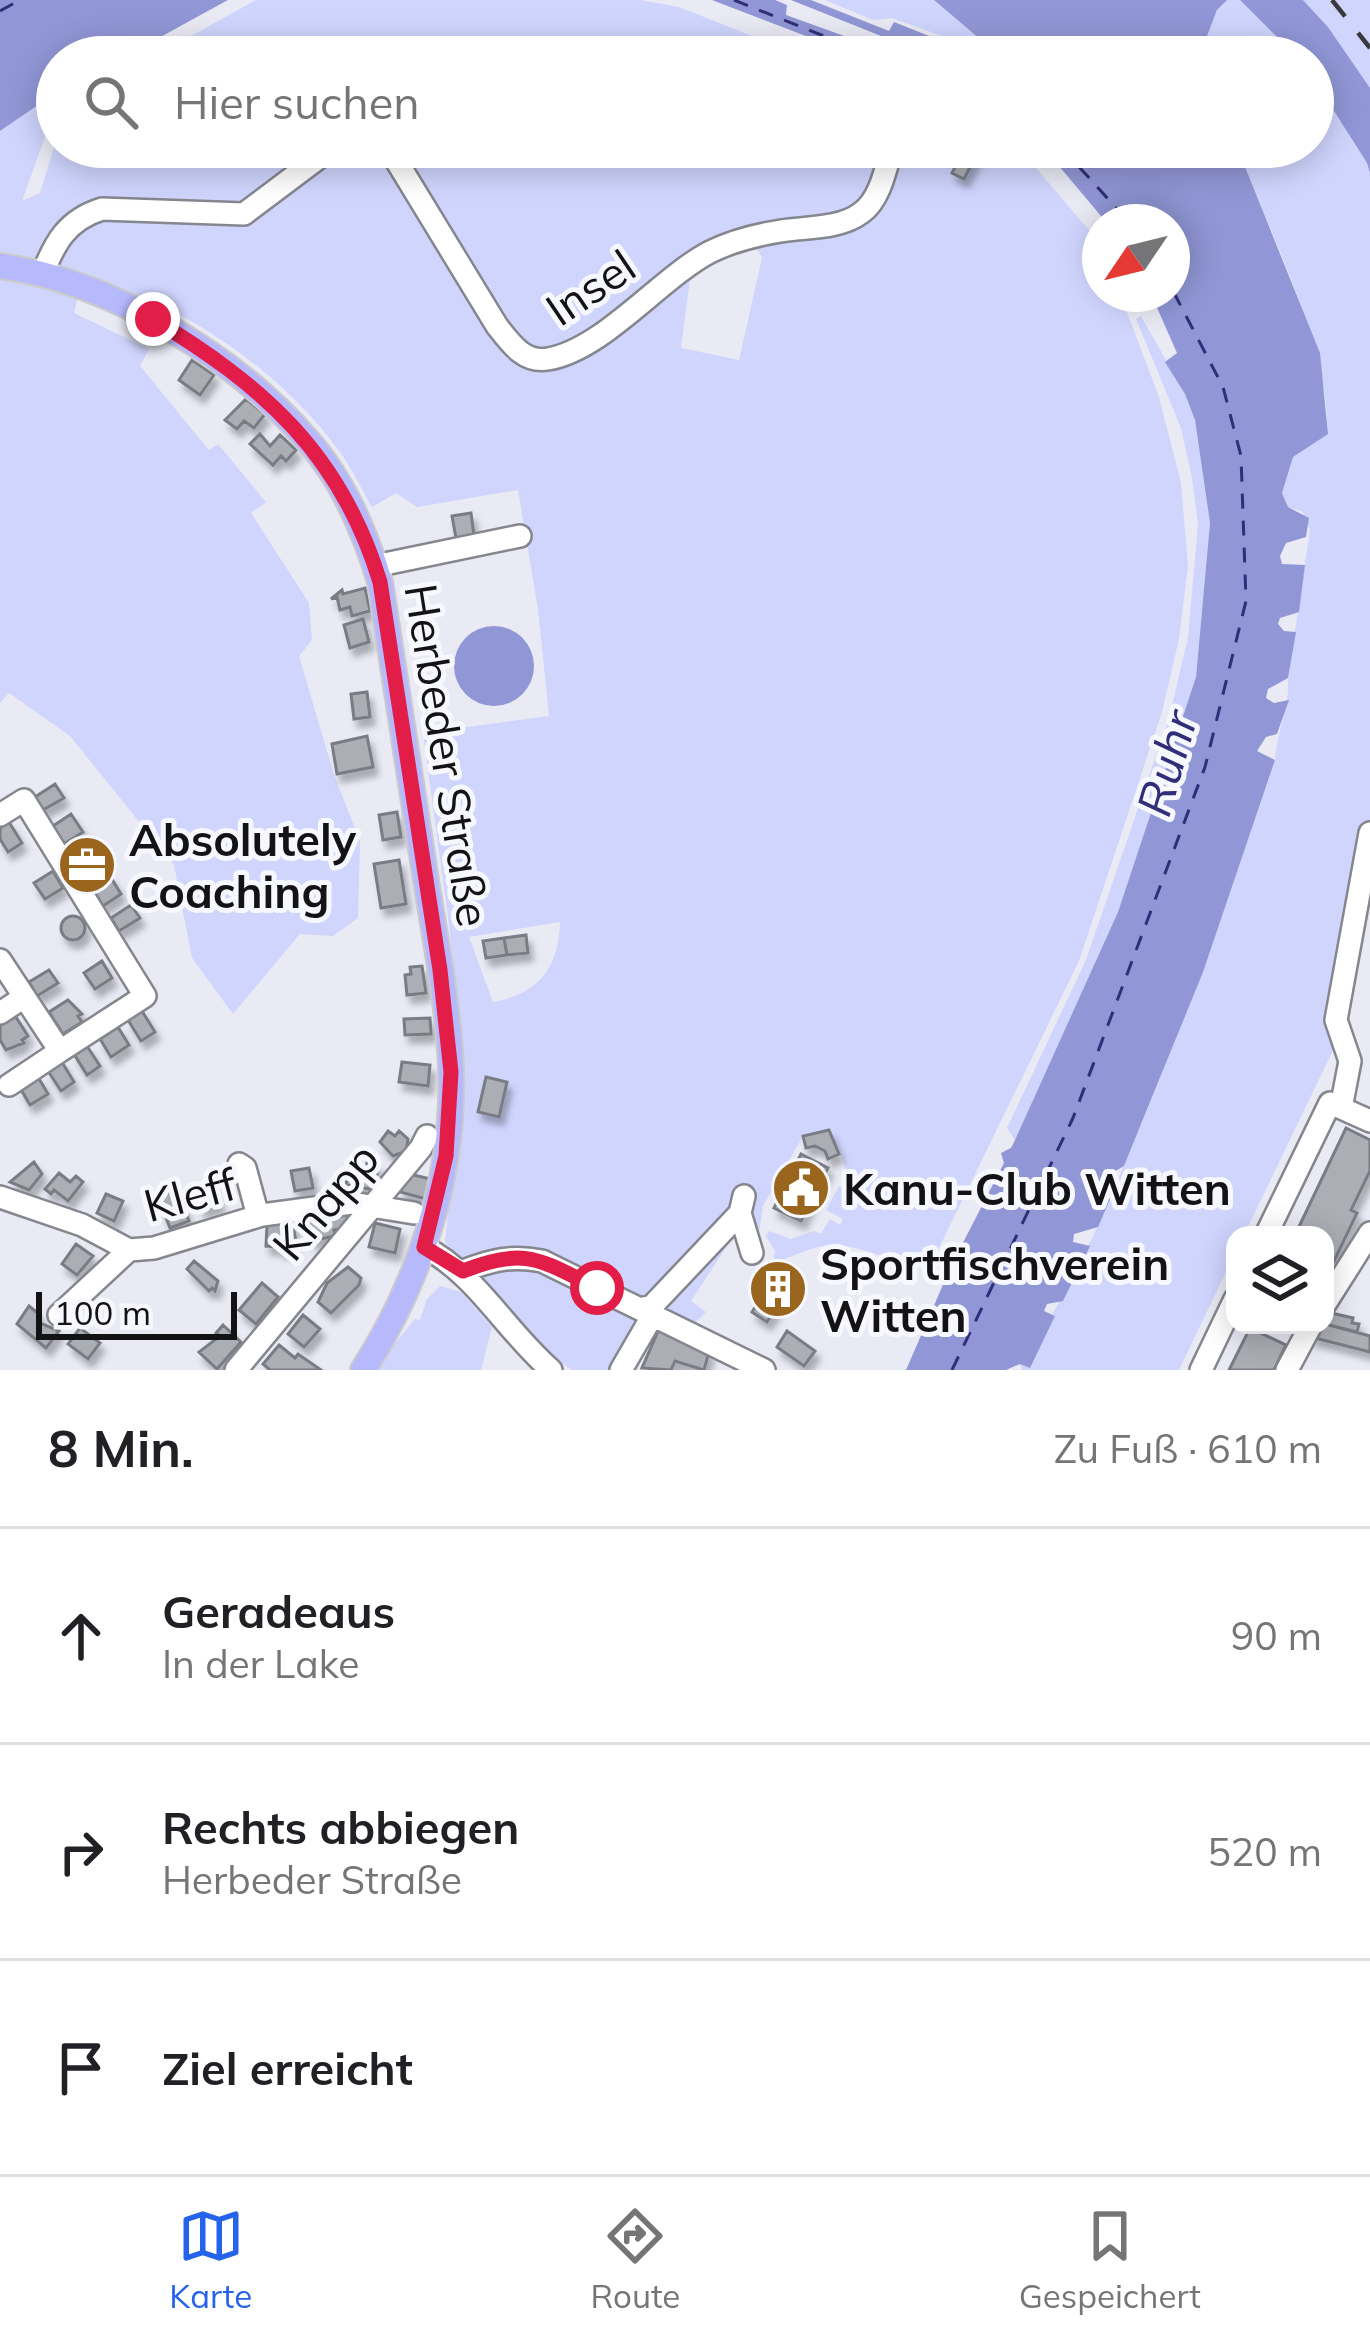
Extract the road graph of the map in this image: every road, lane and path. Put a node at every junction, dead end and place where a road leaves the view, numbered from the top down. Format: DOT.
graph roads {
  1 [pos="305,168"];
  2 [pos="401,168"];
  3 [pos="885,168"];
  4 [pos="0,266"];
  5 [pos="42,275"];
  6 [pos="520,536"];
  7 [pos="375,566"];
  8 [pos="0,815"];
  9 [pos="1370,833"];
  10 [pos="0,960"];
  11 [pos="23,997"];
  12 [pos="0,1013"];
  13 [pos="60,1051"];
  14 [pos="9,1085"];
  15 [pos="1361,1110"];
  16 [pos="427,1136"];
  17 [pos="239,1163"];
  18 [pos="0,1197"];
  19 [pos="372,1206"];
  20 [pos="414,1213"];
  21 [pos="258,1216"];
  22 [pos="1270,1226"];
  23 [pos="1370,1233"];
  24 [pos="122,1246"];
  25 [pos="424,1247"];
  26 [pos="752,1253"];
  27 [pos="463,1271"];
  28 [pos="1334,1290"];
  29 [pos="649,1311"];
  30 [pos="59,1315"];
  31 [pos="1226,1318"];
  32 [pos="1306,1334"];
  33 [pos="236,1370"];
  34 [pos="363,1370"];
  35 [pos="551,1370"];
  36 [pos="621,1370"];
  37 [pos="764,1370"];
  38 [pos="1201,1370"];
  39 [pos="1287,1370"];
  1 -- 5 [label="street"];
  2 -- 3 [label="street, Insel"];
  4 -- 5 [label="main road, Herbeder Straße"];
  5 -- 7 [label="main road, Herbeder Straße"];
  6 -- 7 [label="street"];
  7 -- 25 [label="main road, Herbeder Straße"];
  8 -- 13 [label="street"];
  9 -- 15 [label="street"];
  10 -- 11 [label="street"];
  11 -- 12 [label="street"];
  11 -- 13 [label="street"];
  13 -- 14 [label="street"];
  15 -- 22 [label="street"];
  16 -- 19 [label="street, Knapp"];
  17 -- 21 [label="street"];
  18 -- 24 [label="street, Kleff"];
  19 -- 20 [label="street, Kleff"];
  19 -- 21 [label="street, Kleff"];
  19 -- 33 [label="street, Knapp"];
  21 -- 24 [label="street, Kleff"];
  23 -- 28 [label="street"];
  24 -- 30 [label="street, Kleff"];
  25 -- 27 [label="street"];
  25 -- 34 [label="main road, Herbeder Straße"];
  26 -- 29 [label="street"];
  27 -- 29 [label="street"];
  27 -- 35 [label="street"];
  29 -- 36 [label="street"];
  29 -- 37 [label="street"];
  31 -- 38 [label="street"];
  32 -- 39 [label="street"];
}
